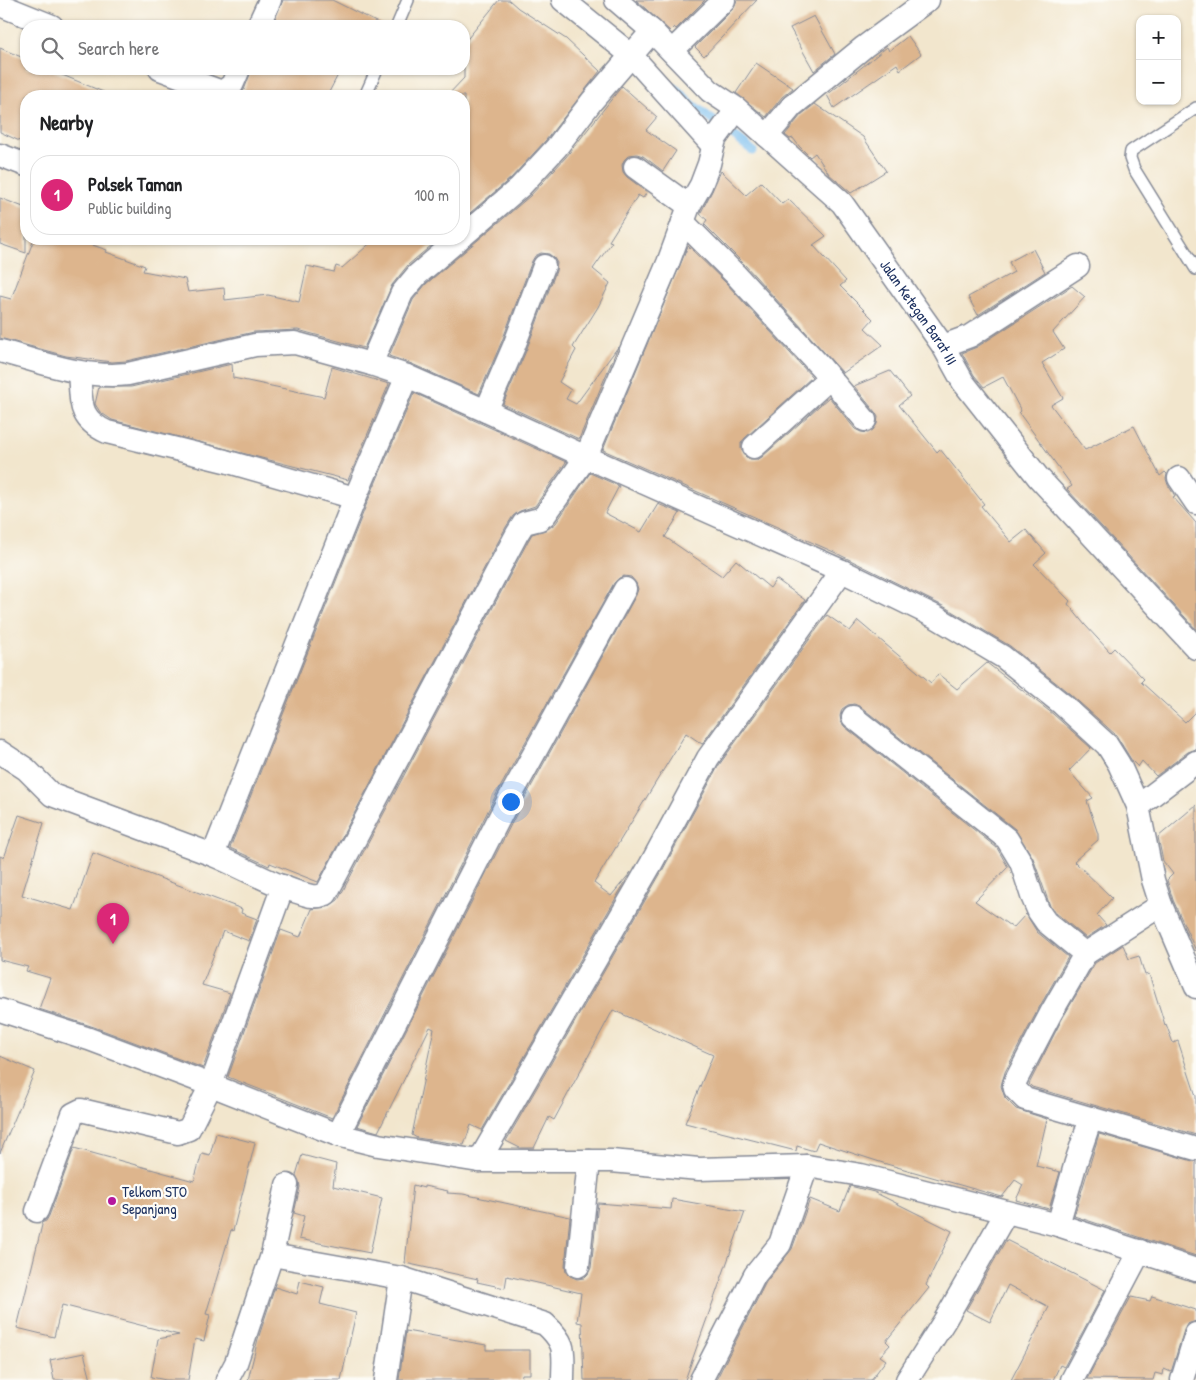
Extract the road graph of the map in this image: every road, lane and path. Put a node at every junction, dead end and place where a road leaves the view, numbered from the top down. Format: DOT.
graph roads {
  1 [pos="270,0"];
  2 [pos="408,0"];
  3 [pos="563,0"];
  4 [pos="616,0"];
  5 [pos="724,0"];
  6 [pos="928,0"];
  7 [pos="0,5"];
  8 [pos="37,20"];
  9 [pos="261,20"];
  10 [pos="399,20"];
  11 [pos="641,43"];
  12 [pos="672,51"];
  13 [pos="175,75"];
  14 [pos="236,75"];
  15 [pos="374,75"];
  16 [pos="211,90"];
  17 [pos="226,90"];
  18 [pos="368,90"];
  19 [pos="1196,108"];
  20 [pos="723,129"];
  21 [pos="767,136"];
  22 [pos="0,155"];
  23 [pos="20,163"];
  24 [pos="635,167"];
  25 [pos="686,214"];
  26 [pos="470,230"];
  27 [pos="452,245"];
  28 [pos="544,266"];
  29 [pos="1078,266"];
  30 [pos="1196,269"];
  31 [pos="942,346"];
  32 [pos="0,351"];
  33 [pos="371,364"];
  34 [pos="79,373"];
  35 [pos="407,376"];
  36 [pos="830,378"];
  37 [pos="486,411"];
  38 [pos="865,420"];
  39 [pos="754,447"];
  40 [pos="586,458"];
  41 [pos="1179,478"];
  42 [pos="355,498"];
  43 [pos="1196,503"];
  44 [pos="842,571"];
  45 [pos="625,589"];
  46 [pos="1196,648"];
  47 [pos="852,717"];
  48 [pos="0,752"];
  49 [pos="1196,762"];
  50 [pos="1138,806"];
  51 [pos="213,855"];
  52 [pos="282,886"];
  53 [pos="1161,905"];
  54 [pos="1085,954"];
  55 [pos="1196,986"];
  56 [pos="0,1010"];
  57 [pos="212,1085"];
  58 [pos="1091,1118"];
  59 [pos="338,1135"];
  60 [pos="1196,1149"];
  61 [pos="479,1161"];
  62 [pos="589,1161"];
  63 [pos="807,1166"];
  64 [pos="287,1185"];
  65 [pos="37,1211"];
  66 [pos="1006,1213"];
  67 [pos="1058,1225"];
  68 [pos="1140,1251"];
  69 [pos="272,1254"];
  70 [pos="578,1266"];
  71 [pos="1196,1270"];
  72 [pos="401,1278"];
  73 [pos="1196,1334"];
  74 [pos="227,1380"];
  75 [pos="386,1380"];
  76 [pos="563,1380"];
  77 [pos="700,1380"];
  78 [pos="907,1380"];
  79 [pos="1072,1380"];
  80 [pos="1182,1380"];
  1 -- 9 [label="street"];
  2 -- 10 [label="lane"];
  3 -- 11 [label="street"];
  4 -- 11 [label="street, Jalan Ketegan Barat III"];
  5 -- 12 [label="street"];
  6 -- 21 [label="street"];
  7 -- 8 [label="street"];
  11 -- 12 [label="street, Jalan Ketegan Barat III"];
  11 -- 20 [label="street"];
  11 -- 26 [label="street"];
  12 -- 20 [label="street, Jalan Ketegan Barat III"];
  13 -- 16 [label="street"];
  14 -- 17 [label="street"];
  15 -- 18 [label="lane"];
  19 -- 30 [label="lane"];
  20 -- 21 [label="street, Jalan Ketegan Barat III"];
  20 -- 25 [label="street"];
  21 -- 31 [label="street, Jalan Ketegan Barat III"];
  22 -- 23 [label="street"];
  24 -- 25 [label="street"];
  25 -- 36 [label="street"];
  25 -- 40 [label="street"];
  27 -- 33 [label="street"];
  28 -- 37 [label="street"];
  29 -- 31 [label="street"];
  31 -- 46 [label="street, Jalan Ketegan Barat III"];
  32 -- 34 [label="street"];
  33 -- 34 [label="street"];
  33 -- 35 [label="street"];
  34 -- 42 [label="street"];
  35 -- 37 [label="street"];
  35 -- 42 [label="street"];
  36 -- 38 [label="street"];
  36 -- 39 [label="street"];
  37 -- 40 [label="street"];
  40 -- 44 [label="street"];
  40 -- 52 [label="street"];
  41 -- 43 [label="street"];
  42 -- 51 [label="street"];
  44 -- 50 [label="street"];
  44 -- 61 [label="street"];
  45 -- 59 [label="street"];
  47 -- 54 [label="street"];
  48 -- 51 [label="street"];
  49 -- 50 [label="street"];
  50 -- 53 [label="street"];
  51 -- 52 [label="street"];
  52 -- 57 [label="street"];
  53 -- 54 [label="street"];
  53 -- 55 [label="street"];
  54 -- 58 [label="street"];
  56 -- 57 [label="street"];
  57 -- 59 [label="street"];
  57 -- 65 [label="street"];
  58 -- 60 [label="street"];
  58 -- 67 [label="street"];
  59 -- 61 [label="street"];
  61 -- 62 [label="street"];
  62 -- 63 [label="street"];
  62 -- 70 [label="street"];
  63 -- 66 [label="street"];
  63 -- 77 [label="street"];
  64 -- 69 [label="street"];
  66 -- 67 [label="street"];
  66 -- 78 [label="street"];
  67 -- 68 [label="street"];
  68 -- 71 [label="street"];
  68 -- 79 [label="street"];
  69 -- 72 [label="street"];
  69 -- 74 [label="street"];
  72 -- 75 [label="street"];
  72 -- 76 [label="street"];
  73 -- 80 [label="street"];
}
